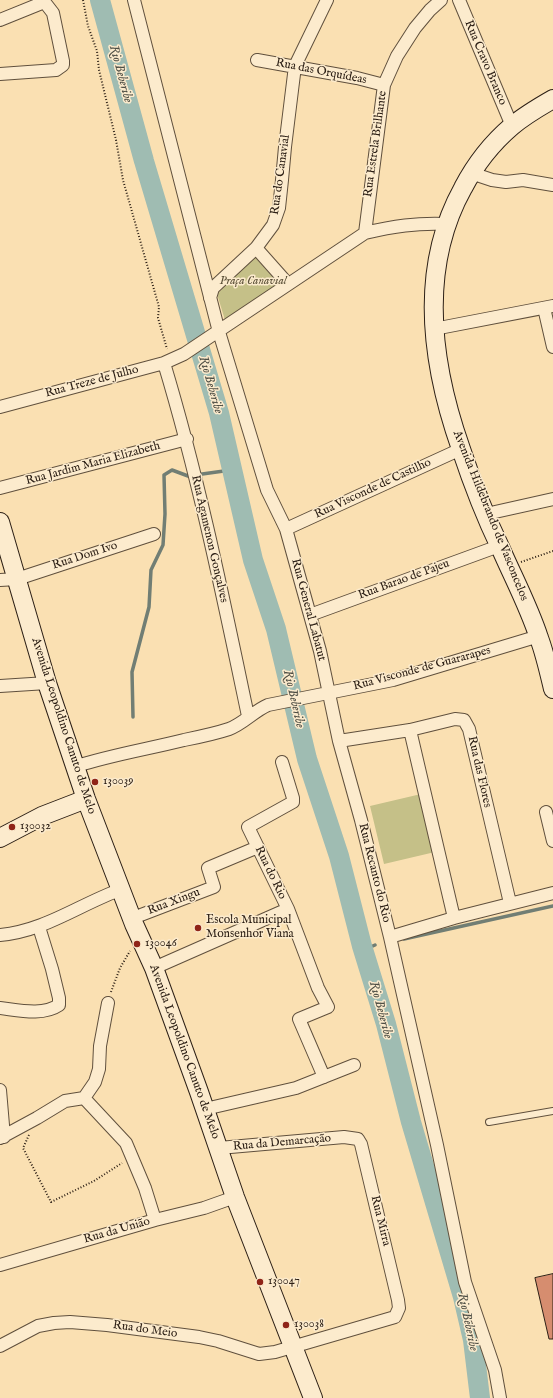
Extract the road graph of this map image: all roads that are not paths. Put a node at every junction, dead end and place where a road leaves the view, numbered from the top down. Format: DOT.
graph roads {
  1 [pos="134,0"];
  2 [pos="327,0"];
  3 [pos="441,0"];
  4 [pos="459,0"];
  5 [pos="0,20"];
  6 [pos="257,60"];
  7 [pos="295,66"];
  8 [pos="0,74"];
  9 [pos="384,85"];
  10 [pos="553,99"];
  11 [pos="512,126"];
  12 [pos="471,173"];
  13 [pos="553,185"];
  14 [pos="446,224"];
  15 [pos="364,233"];
  16 [pos="256,248"];
  17 [pos="288,284"];
  18 [pos="210,298"];
  19 [pos="548,307"];
  20 [pos="434,329"];
  21 [pos="219,332"];
  22 [pos="553,347"];
  23 [pos="167,361"];
  24 [pos="0,407"];
  25 [pos="187,439"];
  26 [pos="461,449"];
  27 [pos="0,488"];
  28 [pos="553,499"];
  29 [pos="486,514"];
  30 [pos="0,522"];
  31 [pos="286,529"];
  32 [pos="154,534"];
  33 [pos="499,546"];
  34 [pos="8,579"];
  35 [pos="310,615"];
  36 [pos="545,644"];
  37 [pos="47,683"];
  38 [pos="0,686"];
  39 [pos="553,689"];
  40 [pos="328,692"];
  41 [pos="248,716"];
  42 [pos="410,730"];
  43 [pos="339,741"];
  44 [pos="282,762"];
  45 [pos="76,766"];
  46 [pos="86,799"];
  47 [pos="546,812"];
  48 [pos="0,838"];
  49 [pos="553,841"];
  50 [pos="258,848"];
  51 [pos="122,889"];
  52 [pos="553,893"];
  53 [pos="510,903"];
  54 [pos="288,910"];
  55 [pos="133,918"];
  56 [pos="454,918"];
  57 [pos="39,927"];
  58 [pos="0,935"];
  59 [pos="390,937"];
  60 [pos="154,968"];
  61 [pos="108,1003"];
  62 [pos="0,1008"];
  63 [pos="354,1065"];
  64 [pos="324,1077"];
  65 [pos="0,1090"];
  66 [pos="84,1098"];
  67 [pos="205,1108"];
  68 [pos="553,1111"];
  69 [pos="489,1122"];
  70 [pos="2,1137"];
  71 [pos="344,1137"];
  72 [pos="219,1148"];
  73 [pos="234,1197"];
  74 [pos="155,1220"];
  75 [pos="0,1265"];
  76 [pos="395,1317"];
  77 [pos="0,1346"];
  78 [pos="291,1347"];
  79 [pos="313,1398"];
  80 [pos="500,1398"];
  1 -- 18 [label="street"];
  2 -- 7 [label="street, Rua do Canavial"];
  3 -- 9 [label="street, Rua Estrela Brilhante"];
  4 -- 11 [label="street, Rua Cravo Branco"];
  5 -- 8 [label="street"];
  6 -- 7 [label="street, Rua das Orquídeas"];
  7 -- 9 [label="street, Rua das Orquídeas"];
  7 -- 16 [label="street, Rua do Canavial"];
  9 -- 15 [label="street, Rua Estrela Brilhante"];
  10 -- 11 [label="street, Avenida Hildebrando de Vasconcelos"];
  11 -- 12 [label="street, Avenida Hildebrando de Vasconcelos"];
  12 -- 13 [label="street"];
  12 -- 14 [label="street, Avenida Hildebrando de Vasconcelos"];
  14 -- 15 [label="street, Rua Treze de Julho"];
  14 -- 20 [label="street, Avenida Hildebrando de Vasconcelos"];
  15 -- 17 [label="street, Rua Treze de Julho"];
  16 -- 17 [label="street"];
  16 -- 18 [label="street, Rua do Canavial"];
  17 -- 21 [label="street, Rua Treze de Julho"];
  18 -- 21 [label="street"];
  19 -- 20 [label="street"];
  19 -- 22 [label="street"];
  20 -- 26 [label="street, Avenida Hildebrando de Vasconcelos"];
  21 -- 23 [label="street, Rua Treze de Julho"];
  21 -- 31 [label="street, Rua General Labatut"];
  23 -- 24 [label="street, Rua Treze de Julho"];
  23 -- 25 [label="street, Rua Agamenon Gonçalves"];
  25 -- 27 [label="street, Rua Jardim Maria Elizabeth"];
  25 -- 41 [label="street, Rua Agamenon Gonçalves"];
  26 -- 29 [label="street, Avenida Hildebrando de Vasconcelos"];
  26 -- 31 [label="street, Rua Visconde de Castilho"];
  28 -- 29 [label="street"];
  29 -- 33 [label="street, Avenida Hildebrando de Vasconcelos"];
  30 -- 34 [label="street, Avenida Leopoldino Canuto de Melo"];
  31 -- 35 [label="street, Rua General Labatut"];
  32 -- 34 [label="street, Rua Dom Ivo"];
  33 -- 35 [label="street, Rua Barao de Pajeu"];
  33 -- 36 [label="street, Avenida Hildebrando de Vasconcelos"];
  34 -- 37 [label="street, Avenida Leopoldino Canuto de Melo"];
  35 -- 40 [label="street, Rua General Labatut"];
  36 -- 39 [label="street, Avenida Hildebrando de Vasconcelos"];
  36 -- 40 [label="street, Rua Visconde de Guararapes"];
  37 -- 38 [label="street"];
  37 -- 45 [label="street, Avenida Leopoldino Canuto de Melo"];
  40 -- 41 [label="street, Rua Visconde de Guararapes"];
  40 -- 43 [label="street, Rua Recanto do Rio"];
  41 -- 45 [label="street, Rua Visconde de Guararapes"];
  42 -- 43 [label="street, Rua das Flores"];
  42 -- 53 [label="street, Rua das Flores"];
  42 -- 56 [label="street"];
  43 -- 59 [label="street, Rua Recanto do Rio"];
  44 -- 50 [label="street, Rua do Rio"];
  45 -- 46 [label="street, Avenida Leopoldino Canuto de Melo"];
  46 -- 48 [label="street"];
  46 -- 51 [label="street, Avenida Leopoldino Canuto de Melo"];
  47 -- 49 [label="street"];
  50 -- 54 [label="street, Rua do Rio"];
  50 -- 55 [label="street, Rua Xingu"];
  51 -- 55 [label="street, Avenida Leopoldino Canuto de Melo"];
  51 -- 57 [label="street"];
  52 -- 53 [label="street, Rua Recanto do Rio"];
  53 -- 56 [label="street, Rua Recanto do Rio"];
  54 -- 60 [label="street"];
  54 -- 64 [label="street, Rua do Rio"];
  55 -- 60 [label="street, Avenida Leopoldino Canuto de Melo"];
  56 -- 59 [label="street, Rua Recanto do Rio"];
  57 -- 58 [label="street"];
  57 -- 62 [label="street"];
  59 -- 80 [label="street"];
  60 -- 67 [label="street, Avenida Leopoldino Canuto de Melo"];
  61 -- 66 [label="street"];
  63 -- 64 [label="street"];
  64 -- 67 [label="street"];
  65 -- 70 [label="street"];
  66 -- 70 [label="street"];
  66 -- 74 [label="street"];
  67 -- 72 [label="street, Avenida Leopoldino Canuto de Melo"];
  68 -- 69 [label="lane"];
  71 -- 72 [label="street, Rua da Demarcação"];
  71 -- 76 [label="street, Rua Mirra"];
  72 -- 73 [label="street, Avenida Leopoldino Canuto de Melo"];
  73 -- 74 [label="street, Rua da União"];
  73 -- 78 [label="street, Avenida Leopoldino Canuto de Melo"];
  74 -- 75 [label="street, Rua da União"];
  76 -- 78 [label="street, Rua do Meio"];
  77 -- 78 [label="street, Rua do Meio"];
  78 -- 79 [label="street, Avenida Leopoldino Canuto de Melo"];
}
